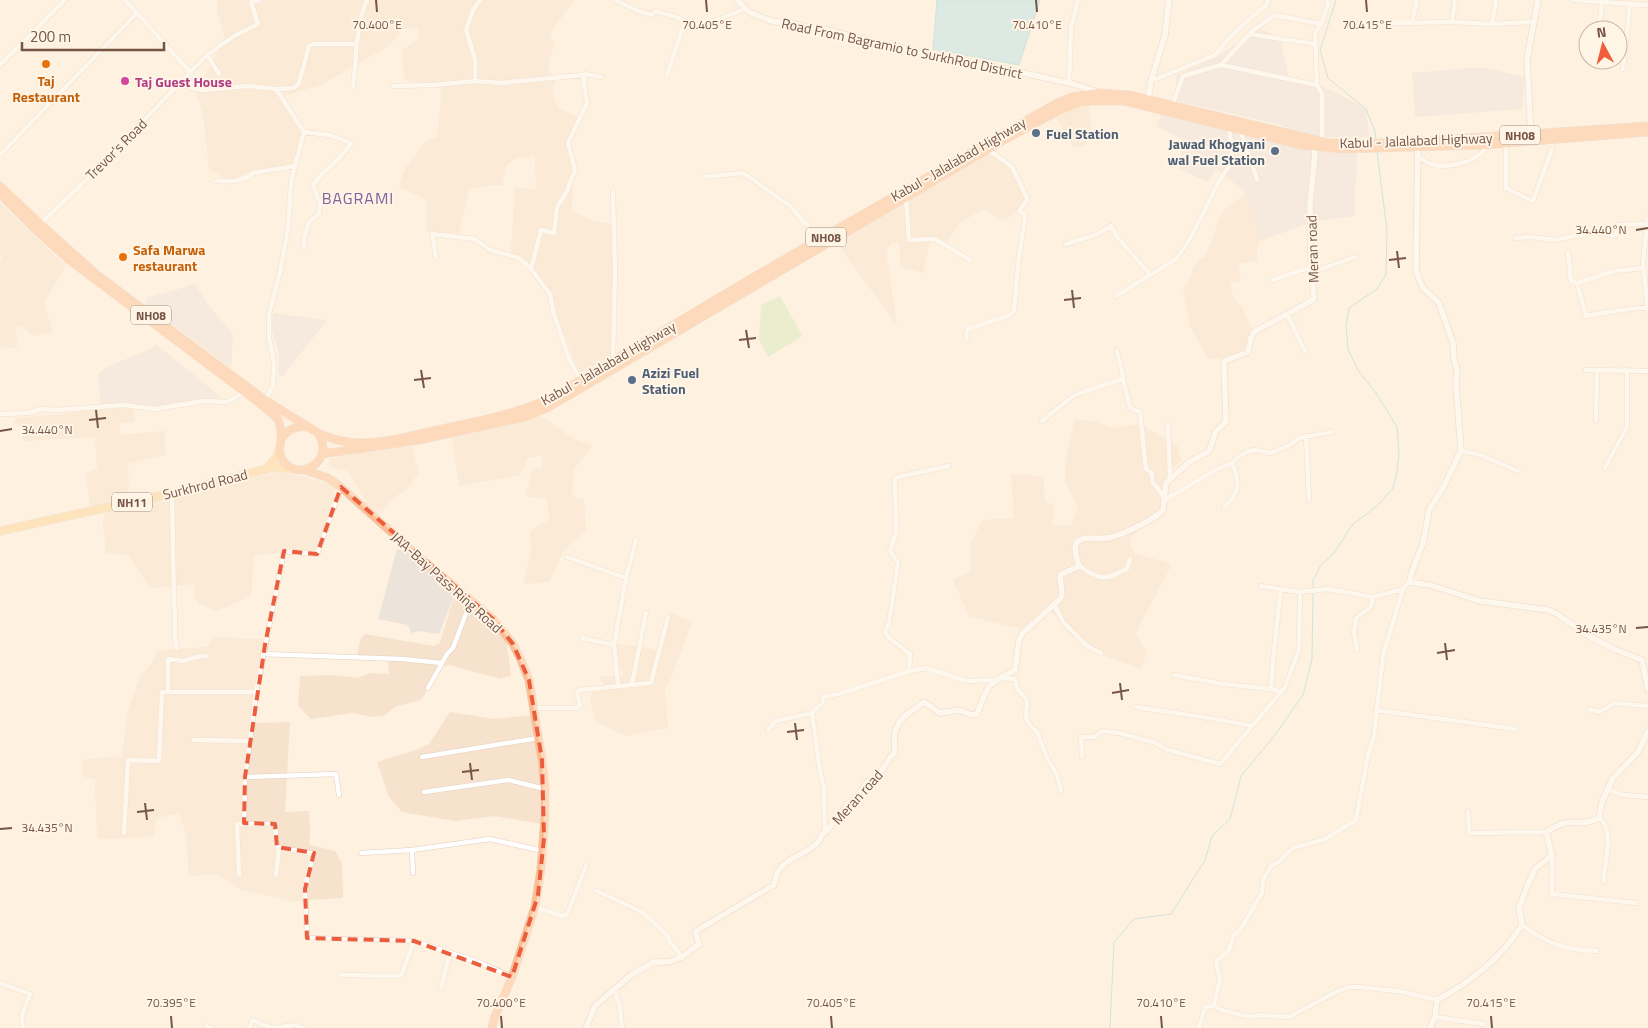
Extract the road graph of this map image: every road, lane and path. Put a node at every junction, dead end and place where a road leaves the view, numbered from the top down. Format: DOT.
graph roads {
  1 [pos="65,0"];
  2 [pos="125,0"];
  3 [pos="260,0"];
  4 [pos="367,0"];
  5 [pos="480,0"];
  6 [pos="615,0"];
  7 [pos="736,0"];
  8 [pos="1078,0"];
  9 [pos="1169,0"];
  10 [pos="1268,0"];
  11 [pos="1327,0"];
  12 [pos="1416,0"];
  13 [pos="1455,0"];
  14 [pos="1496,0"];
  15 [pos="1538,0"];
  16 [pos="1574,0"];
  17 [pos="250,1"];
  18 [pos="1602,2"];
  19 [pos="1630,4"];
  20 [pos="1648,5"];
  21 [pos="745,9"];
  22 [pos="137,13"];
  23 [pos="1601,20"];
  24 [pos="1452,22"];
  25 [pos="1533,22"];
  26 [pos="1412,23"];
  27 [pos="1628,23"];
  28 [pos="684,24"];
  29 [pos="1321,24"];
  30 [pos="1352,24"];
  31 [pos="1492,24"];
  32 [pos="1249,34"];
  33 [pos="357,44"];
  34 [pos="1315,44"];
  35 [pos="207,55"];
  36 [pos="0,65"];
  37 [pos="1220,65"];
  38 [pos="191,73"];
  39 [pos="219,74"];
  40 [pos="583,75"];
  41 [pos="667,75"];
  42 [pos="601,77"];
  43 [pos="475,81"];
  44 [pos="1151,82"];
  45 [pos="181,84"];
  46 [pos="1072,84"];
  47 [pos="1317,85"];
  48 [pos="393,86"];
  49 [pos="354,87"];
  50 [pos="276,89"];
  51 [pos="1098,92"];
  52 [pos="1072,97"];
  53 [pos="1148,100"];
  54 [pos="1172,106"];
  55 [pos="1231,122"];
  56 [pos="1025,125"];
  57 [pos="1648,126"];
  58 [pos="1239,130"];
  59 [pos="304,132"];
  60 [pos="1648,132"];
  61 [pos="1531,137"];
  62 [pos="1483,142"];
  63 [pos="1316,143"];
  64 [pos="1506,143"];
  65 [pos="1418,144"];
  66 [pos="988,149"];
  67 [pos="1552,149"];
  68 [pos="0,155"];
  69 [pos="1418,156"];
  70 [pos="295,166"];
  71 [pos="704,177"];
  72 [pos="1257,179"];
  73 [pos="216,181"];
  74 [pos="0,186"];
  75 [pos="614,192"];
  76 [pos="0,194"];
  77 [pos="906,198"];
  78 [pos="888,204"];
  79 [pos="1648,215"];
  80 [pos="40,224"];
  81 [pos="1647,224"];
  82 [pos="1647,231"];
  83 [pos="1516,238"];
  84 [pos="817,244"];
  85 [pos="1066,244"];
  86 [pos="304,248"];
  87 [pos="1568,253"];
  88 [pos="1355,256"];
  89 [pos="436,257"];
  90 [pos="970,260"];
  91 [pos="1645,265"];
  92 [pos="531,269"];
  93 [pos="1311,270"];
  94 [pos="1151,275"];
  95 [pos="1273,280"];
  96 [pos="754,282"];
  97 [pos="1577,283"];
  98 [pos="1116,296"];
  99 [pos="1648,309"];
  100 [pos="1288,314"];
  101 [pos="967,340"];
  102 [pos="1117,351"];
  103 [pos="1304,351"];
  104 [pos="613,361"];
  105 [pos="1586,370"];
  106 [pos="1597,370"];
  107 [pos="1627,370"];
  108 [pos="1648,370"];
  109 [pos="1122,380"];
  110 [pos="583,384"];
  111 [pos="245,392"];
  112 [pos="265,400"];
  113 [pos="0,414"];
  114 [pos="1596,420"];
  115 [pos="1042,421"];
  116 [pos="1168,423"];
  117 [pos="315,431"];
  118 [pos="1332,432"];
  119 [pos="1306,436"];
  120 [pos="419,437"];
  121 [pos="281,438"];
  122 [pos="280,451"];
  123 [pos="1461,451"];
  124 [pos="322,456"];
  125 [pos="1232,463"];
  126 [pos="949,466"];
  127 [pos="1605,468"];
  128 [pos="294,469"];
  129 [pos="264,470"];
  130 [pos="305,470"];
  131 [pos="1518,471"];
  132 [pos="328,478"];
  133 [pos="1170,479"];
  134 [pos="341,487"];
  135 [pos="172,493"];
  136 [pos="1165,500"];
  137 [pos="1309,500"];
  138 [pos="1224,507"];
  139 [pos="0,531"];
  140 [pos="636,540"];
  141 [pos="567,558"];
  142 [pos="1130,559"];
  143 [pos="1079,566"];
  144 [pos="626,578"];
  145 [pos="1409,582"];
  146 [pos="1261,586"];
  147 [pos="1403,588"];
  148 [pos="1281,590"];
  149 [pos="1300,592"];
  150 [pos="1373,597"];
  151 [pos="471,600"];
  152 [pos="1054,604"];
  153 [pos="646,613"];
  154 [pos="668,618"];
  155 [pos="582,638"];
  156 [pos="614,645"];
  157 [pos="177,648"];
  158 [pos="1356,650"];
  159 [pos="1101,653"];
  160 [pos="263,654"];
  161 [pos="206,656"];
  162 [pos="442,663"];
  163 [pos="1646,665"];
  164 [pos="909,671"];
  165 [pos="1174,675"];
  166 [pos="996,679"];
  167 [pos="632,684"];
  168 [pos="618,685"];
  169 [pos="428,688"];
  170 [pos="1271,689"];
  171 [pos="1648,690"];
  172 [pos="168,692"];
  173 [pos="256,692"];
  174 [pos="1282,692"];
  175 [pos="1648,706"];
  176 [pos="1136,707"];
  177 [pos="533,708"];
  178 [pos="1589,709"];
  179 [pos="1376,710"];
  180 [pos="812,713"];
  181 [pos="1252,726"];
  182 [pos="1516,729"];
  183 [pos="768,730"];
  184 [pos="1648,731"];
  185 [pos="538,738"];
  186 [pos="194,740"];
  187 [pos="251,741"];
  188 [pos="1082,756"];
  189 [pos="422,757"];
  190 [pos="245,778"];
  191 [pos="545,789"];
  192 [pos="1607,789"];
  193 [pos="1061,791"];
  194 [pos="424,792"];
  195 [pos="339,795"];
  196 [pos="1648,797"];
  197 [pos="1468,812"];
  198 [pos="1599,818"];
  199 [pos="244,823"];
  200 [pos="1546,832"];
  201 [pos="124,833"];
  202 [pos="825,833"];
  203 [pos="279,848"];
  204 [pos="412,850"];
  205 [pos="542,851"];
  206 [pos="362,853"];
  207 [pos="1552,855"];
  208 [pos="586,866"];
  209 [pos="413,873"];
  210 [pos="239,875"];
  211 [pos="276,875"];
  212 [pos="1604,881"];
  213 [pos="597,891"];
  214 [pos="1636,903"];
  215 [pos="535,907"];
  216 [pos="1522,925"];
  217 [pos="414,941"];
  218 [pos="1597,951"];
  219 [pos="450,954"];
  220 [pos="682,957"];
  221 [pos="341,975"];
  222 [pos="512,977"];
  223 [pos="0,983"];
  224 [pos="441,988"];
  225 [pos="614,989"];
  226 [pos="1436,1000"];
  227 [pos="1214,1005"];
  228 [pos="1435,1018"];
  229 [pos="1483,1024"];
  230 [pos="23,1028"];
  231 [pos="250,1028"];
  232 [pos="303,1028"];
  233 [pos="492,1028"];
  234 [pos="586,1028"];
  235 [pos="622,1028"];
  236 [pos="1199,1028"];
  237 [pos="1430,1028"];
  1 -- 36 [label="street"];
  2 -- 22 [label="street"];
  3 -- 17 [label="street"];
  4 -- 33 [label="street"];
  5 -- 43 [label="street"];
  6 -- 28 [label="street"];
  7 -- 21 [label="street, Road From Bagramio to SurkhRod District"];
  8 -- 46 [label="street"];
  9 -- 44 [label="street"];
  10 -- 44 [label="street"];
  11 -- 29 [label="street"];
  12 -- 26 [label="street"];
  13 -- 24 [label="street"];
  14 -- 31 [label="street"];
  15 -- 25 [label="street"];
  16 -- 18 [label="street"];
  17 -- 35 [label="street, Trevor's Road"];
  18 -- 19 [label="street"];
  18 -- 23 [label="street"];
  19 -- 20 [label="street"];
  19 -- 27 [label="street"];
  21 -- 28 [label="street"];
  21 -- 46 [label="street, Road From Bagramio to SurkhRod District"];
  22 -- 38 [label="street"];
  22 -- 68 [label="street"];
  24 -- 26 [label="street"];
  24 -- 31 [label="street"];
  25 -- 31 [label="street"];
  25 -- 61 [label="street"];
  26 -- 30 [label="street"];
  28 -- 41 [label="street"];
  29 -- 32 [label="street"];
  29 -- 34 [label="street"];
  32 -- 34 [label="street"];
  32 -- 37 [label="street"];
  33 -- 49 [label="street"];
  33 -- 50 [label="street"];
  34 -- 47 [label="street"];
  35 -- 38 [label="street, Trevor's Road"];
  35 -- 39 [label="street"];
  37 -- 47 [label="street"];
  37 -- 54 [label="street"];
  38 -- 45 [label="street, Trevor's Road"];
  40 -- 42 [label="street"];
  40 -- 43 [label="street"];
  40 -- 92 [label="street"];
  43 -- 48 [label="street"];
  44 -- 53 [label="street"];
  45 -- 50 [label="street"];
  45 -- 80 [label="street, Trevor's Road"];
  46 -- 51 [label="street, Road From Bagramio to SurkhRod District"];
  46 -- 52 [label="street"];
  47 -- 63 [label="street"];
  50 -- 59 [label="street"];
  51 -- 52 [label="highway, Kabul - Jalalabad Highway / NH08"];
  51 -- 53 [label="highway, Kabul - Jalalabad Highway / NH08"];
  52 -- 56 [label="highway, Kabul - Jalalabad Highway / NH08"];
  53 -- 54 [label="highway, Kabul - Jalalabad Highway / NH08"];
  54 -- 55 [label="highway, Kabul - Jalalabad Highway / NH08"];
  55 -- 56 [label="highway, Kabul - Jalalabad Highway / NH08"];
  55 -- 58 [label="highway, Kabul - Jalalabad Highway / NH08"];
  55 -- 63 [label="highway, Kabul - Jalalabad Highway / NH08"];
  55 -- 94 [label="street"];
  56 -- 66 [label="highway, Kabul - Jalalabad Highway / NH08"];
  56 -- 78 [label="highway, Kabul - Jalalabad Highway / NH08"];
  57 -- 61 [label="highway, Kabul - Jalalabad Highway / NH08"];
  58 -- 63 [label="highway, Kabul - Jalalabad Highway / NH08"];
  58 -- 72 [label="street"];
  59 -- 70 [label="street"];
  59 -- 86 [label="street"];
  60 -- 61 [label="highway, Kabul - Jalalabad Highway / NH08"];
  61 -- 62 [label="highway, Kabul - Jalalabad Highway / NH08"];
  61 -- 64 [label="highway, Kabul - Jalalabad Highway / NH08"];
  62 -- 64 [label="highway, Kabul - Jalalabad Highway / NH08"];
  62 -- 65 [label="highway, Kabul - Jalalabad Highway / NH08"];
  62 -- 69 [label="street"];
  63 -- 65 [label="highway, Kabul - Jalalabad Highway / NH08"];
  63 -- 93 [label="street, Meran road"];
  64 -- 67 [label="street"];
  65 -- 69 [label="street"];
  66 -- 77 [label="highway, Kabul - Jalalabad Highway / NH08"];
  66 -- 101 [label="street"];
  69 -- 123 [label="street"];
  70 -- 73 [label="street"];
  70 -- 112 [label="street"];
  71 -- 84 [label="street"];
  74 -- 80 [label="highway, Kabul - Jalalabad Highway / NH08"];
  75 -- 104 [label="street"];
  76 -- 111 [label="highway, NH08"];
  77 -- 78 [label="highway, Kabul - Jalalabad Highway / NH08"];
  77 -- 90 [label="street"];
  78 -- 84 [label="highway, Kabul - Jalalabad Highway / NH08"];
  79 -- 81 [label="street"];
  80 -- 112 [label="highway, Kabul - Jalalabad Highway / NH08"];
  81 -- 82 [label="street"];
  81 -- 83 [label="street"];
  82 -- 91 [label="street"];
  84 -- 96 [label="highway, Kabul - Jalalabad Highway / NH08"];
  85 -- 94 [label="street"];
  87 -- 97 [label="street"];
  88 -- 93 [label="street"];
  89 -- 92 [label="street"];
  91 -- 97 [label="street"];
  91 -- 99 [label="street"];
  92 -- 110 [label="street"];
  93 -- 95 [label="street"];
  93 -- 100 [label="street, Meran road"];
  94 -- 98 [label="street"];
  96 -- 104 [label="highway, Kabul - Jalalabad Highway / NH08"];
  96 -- 110 [label="highway, Kabul - Jalalabad Highway / NH08"];
  97 -- 99 [label="street"];
  100 -- 103 [label="street"];
  100 -- 133 [label="street, Meran road"];
  102 -- 109 [label="street"];
  104 -- 110 [label="highway, Kabul - Jalalabad Highway / NH08"];
  105 -- 106 [label="street"];
  106 -- 107 [label="street"];
  106 -- 114 [label="street"];
  107 -- 108 [label="street"];
  107 -- 127 [label="street"];
  109 -- 115 [label="street"];
  109 -- 136 [label="street"];
  110 -- 120 [label="highway, Kabul - Jalalabad Highway / NH08"];
  111 -- 113 [label="street"];
  111 -- 121 [label="highway, NH08"];
  112 -- 117 [label="highway, Kabul - Jalalabad Highway / NH08"];
  116 -- 133 [label="street"];
  117 -- 120 [label="highway, Kabul - Jalalabad Highway / NH08"];
  117 -- 121 [label="highway, Kabul - Jalalabad Highway / NH08"];
  117 -- 124 [label="highway"];
  118 -- 119 [label="street"];
  119 -- 125 [label="street"];
  119 -- 137 [label="street"];
  120 -- 124 [label="highway, Kabul - Jalalabad Highway / NH08"];
  121 -- 122 [label="highway, NH08"];
  122 -- 128 [label="highway"];
  122 -- 129 [label="main road, Surkhrod Road"];
  123 -- 131 [label="street"];
  123 -- 145 [label="street"];
  124 -- 130 [label="highway, Kabul - Jalalabad Highway / NH08"];
  124 -- 132 [label="highway"];
  125 -- 136 [label="street"];
  125 -- 138 [label="street"];
  126 -- 164 [label="street"];
  128 -- 129 [label="main road, Surkhrod Road / NH11"];
  128 -- 130 [label="highway"];
  129 -- 135 [label="main road, Surkhrod Road / NH11"];
  130 -- 132 [label="highway, JAA-Bay Pass Ring Road"];
  132 -- 134 [label="highway, JAA-Bay Pass Ring Road"];
  133 -- 136 [label="street"];
  134 -- 151 [label="highway, JAA-Bay Pass Ring Road"];
  134 -- 160 [label="street"];
  135 -- 139 [label="main road, Surkhrod Road / NH11"];
  135 -- 157 [label="street"];
  136 -- 143 [label="street"];
  140 -- 144 [label="street"];
  141 -- 144 [label="street"];
  142 -- 143 [label="street"];
  143 -- 152 [label="street, Meran road"];
  144 -- 156 [label="street"];
  145 -- 147 [label="street"];
  145 -- 163 [label="street"];
  146 -- 148 [label="street"];
  147 -- 150 [label="street"];
  147 -- 179 [label="street"];
  148 -- 149 [label="street"];
  148 -- 170 [label="street"];
  149 -- 150 [label="street"];
  149 -- 174 [label="street"];
  150 -- 158 [label="street"];
  151 -- 162 [label="street"];
  151 -- 177 [label="highway, JAA-Bay Pass Ring Road"];
  152 -- 159 [label="street"];
  152 -- 166 [label="street, Meran road"];
  153 -- 167 [label="street"];
  154 -- 167 [label="street"];
  155 -- 156 [label="street"];
  156 -- 168 [label="street"];
  160 -- 162 [label="street"];
  160 -- 173 [label="street"];
  161 -- 172 [label="street"];
  162 -- 169 [label="street"];
  163 -- 171 [label="street"];
  164 -- 166 [label="street"];
  164 -- 180 [label="street"];
  165 -- 170 [label="street"];
  166 -- 193 [label="street"];
  166 -- 202 [label="street, Meran road"];
  167 -- 168 [label="street"];
  168 -- 177 [label="street"];
  170 -- 174 [label="street"];
  172 -- 173 [label="street"];
  172 -- 201 [label="street"];
  173 -- 187 [label="street"];
  174 -- 181 [label="street"];
  175 -- 178 [label="street"];
  176 -- 181 [label="street"];
  177 -- 185 [label="highway, JAA-Bay Pass Ring Road"];
  179 -- 182 [label="street"];
  179 -- 227 [label="street"];
  180 -- 183 [label="street"];
  180 -- 202 [label="street"];
  181 -- 188 [label="street"];
  184 -- 192 [label="street"];
  185 -- 189 [label="street"];
  185 -- 191 [label="highway, JAA-Bay Pass Ring Road"];
  186 -- 187 [label="street"];
  187 -- 190 [label="street"];
  190 -- 195 [label="street"];
  190 -- 199 [label="street"];
  191 -- 194 [label="street"];
  191 -- 205 [label="highway, JAA-Bay Pass Ring Road"];
  192 -- 196 [label="street"];
  192 -- 198 [label="street"];
  197 -- 200 [label="street"];
  198 -- 200 [label="street"];
  198 -- 212 [label="street"];
  199 -- 203 [label="street"];
  199 -- 210 [label="street"];
  200 -- 207 [label="street"];
  202 -- 220 [label="street, Meran road"];
  203 -- 211 [label="street"];
  203 -- 217 [label="street"];
  204 -- 205 [label="street"];
  204 -- 206 [label="street"];
  204 -- 209 [label="street"];
  205 -- 215 [label="highway, JAA-Bay Pass Ring Road"];
  207 -- 214 [label="street"];
  207 -- 216 [label="street"];
  208 -- 215 [label="street"];
  213 -- 220 [label="street"];
  215 -- 222 [label="highway, JAA-Bay Pass Ring Road"];
  216 -- 218 [label="street"];
  216 -- 226 [label="street"];
  217 -- 219 [label="street"];
  217 -- 221 [label="street"];
  219 -- 222 [label="street"];
  219 -- 224 [label="street"];
  220 -- 225 [label="street"];
  222 -- 233 [label="highway, JAA-Bay Pass Ring Road"];
  223 -- 230 [label="street"];
  225 -- 234 [label="street"];
  225 -- 235 [label="street"];
  226 -- 227 [label="street"];
  226 -- 228 [label="street"];
  227 -- 236 [label="street"];
  228 -- 229 [label="street"];
  228 -- 237 [label="street"];
  231 -- 232 [label="street"];
}
